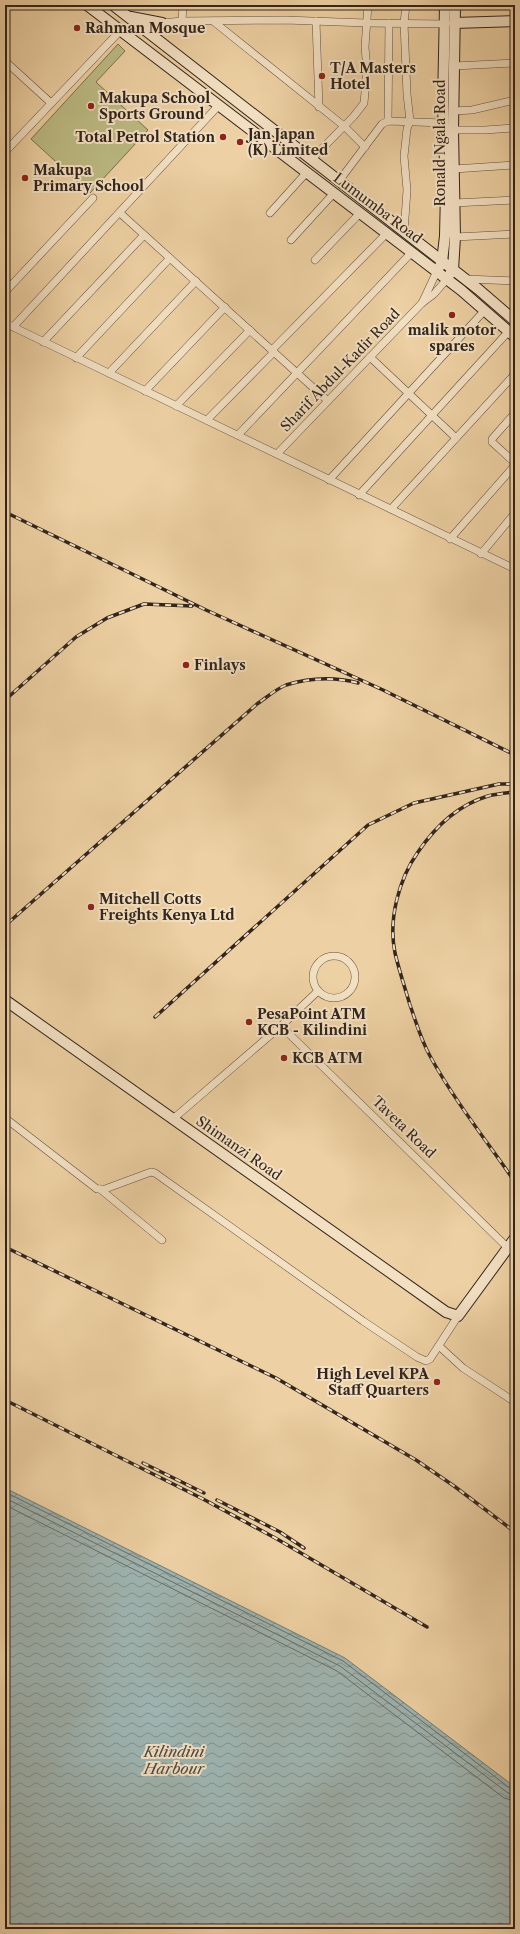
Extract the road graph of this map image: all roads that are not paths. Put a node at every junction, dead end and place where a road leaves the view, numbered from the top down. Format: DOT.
graph roads {
  1 [pos="87,5"];
  2 [pos="114,5"];
  3 [pos="183,5"];
  4 [pos="368,5"];
  5 [pos="406,5"];
  6 [pos="445,5"];
  7 [pos="455,5"];
  8 [pos="126,12"];
  9 [pos="104,18"];
  10 [pos="182,20"];
  11 [pos="212,21"];
  12 [pos="316,21"];
  13 [pos="515,21"];
  14 [pos="162,23"];
  15 [pos="366,23"];
  16 [pos="389,23"];
  17 [pos="404,23"];
  18 [pos="450,23"];
  19 [pos="145,30"];
  20 [pos="120,31"];
  21 [pos="158,40"];
  22 [pos="135,42"];
  23 [pos="5,61"];
  24 [pos="515,63"];
  25 [pos="454,66"];
  26 [pos="515,100"];
  27 [pos="51,103"];
  28 [pos="219,105"];
  29 [pos="319,107"];
  30 [pos="453,110"];
  31 [pos="388,121"];
  32 [pos="410,121"];
  33 [pos="444,123"];
  34 [pos="344,126"];
  35 [pos="515,128"];
  36 [pos="452,130"];
  37 [pos="365,147"];
  38 [pos="5,152"];
  39 [pos="311,160"];
  40 [pos="515,165"];
  41 [pos="454,169"];
  42 [pos="307,172"];
  43 [pos="339,181"];
  44 [pos="334,193"];
  45 [pos="93,198"];
  46 [pos="515,200"];
  47 [pos="454,204"];
  48 [pos="120,212"];
  49 [pos="360,212"];
  50 [pos="270,213"];
  51 [pos="404,232"];
  52 [pos="387,233"];
  53 [pos="515,234"];
  54 [pos="144,235"];
  55 [pos="455,237"];
  56 [pos="291,240"];
  57 [pos="412,252"];
  58 [pos="170,258"];
  59 [pos="315,260"];
  60 [pos="442,262"];
  61 [pos="453,270"];
  62 [pos="437,271"];
  63 [pos="448,279"];
  64 [pos="465,279"];
  65 [pos="196,281"];
  66 [pos="515,281"];
  67 [pos="5,292"];
  68 [pos="422,303"];
  69 [pos="225,307"];
  70 [pos="485,310"];
  71 [pos="515,321"];
  72 [pos="5,323"];
  73 [pos="13,327"];
  74 [pos="250,330"];
  75 [pos="512,334"];
  76 [pos="43,342"];
  77 [pos="273,351"];
  78 [pos="370,357"];
  79 [pos="76,358"];
  80 [pos="109,373"];
  81 [pos="298,374"];
  82 [pos="515,374"];
  83 [pos="145,391"];
  84 [pos="408,394"];
  85 [pos="328,401"];
  86 [pos="176,406"];
  87 [pos="515,413"];
  88 [pos="433,416"];
  89 [pos="207,420"];
  90 [pos="238,435"];
  91 [pos="456,438"];
  92 [pos="277,454"];
  93 [pos="515,464"];
  94 [pos="329,480"];
  95 [pos="359,495"];
  96 [pos="391,509"];
  97 [pos="515,513"];
  98 [pos="450,539"];
  99 [pos="481,554"];
  100 [pos="514,567"];
  101 [pos="318,991"];
  102 [pos="5,1000"];
  103 [pos="281,1026"];
  104 [pos="5,1118"];
  105 [pos="173,1118"];
  106 [pos="100,1189"];
  107 [pos="515,1238"];
  108 [pos="162,1240"];
  109 [pos="508,1248"];
  110 [pos="458,1316"];
  111 [pos="439,1346"];
  112 [pos="515,1402"];
  1 -- 9 [label="main road, Lumumba Road"];
  2 -- 8 [label="main road, Lumumba Road"];
  2 -- 9 [label="main road"];
  3 -- 10 [label="street"];
  4 -- 15 [label="street"];
  5 -- 17 [label="street"];
  6 -- 18 [label="main road, Ronald Ngala Road"];
  7 -- 18 [label="main road, Ronald Ngala Road"];
  8 -- 14 [label="main road"];
  8 -- 19 [label="main road, Lumumba Road"];
  9 -- 20 [label="main road, Lumumba Road"];
  10 -- 11 [label="street"];
  10 -- 14 [label="street"];
  11 -- 12 [label="street"];
  11 -- 29 [label="street"];
  12 -- 15 [label="street"];
  12 -- 29 [label="street"];
  13 -- 18 [label="main road"];
  14 -- 19 [label="street"];
  14 -- 21 [label="street"];
  15 -- 16 [label="street"];
  15 -- 34 [label="street"];
  16 -- 17 [label="street"];
  16 -- 31 [label="street"];
  17 -- 18 [label="street"];
  17 -- 32 [label="street"];
  18 -- 25 [label="main road, Ronald Ngala Road"];
  18 -- 33 [label="main road, Ronald Ngala Road"];
  19 -- 21 [label="main road, Lumumba Road"];
  19 -- 22 [label="main road"];
  20 -- 22 [label="main road, Lumumba Road"];
  20 -- 27 [label="street"];
  21 -- 39 [label="main road, Lumumba Road"];
  22 -- 28 [label="main road, Lumumba Road"];
  23 -- 27 [label="street"];
  24 -- 25 [label="street"];
  25 -- 30 [label="main road, Ronald Ngala Road"];
  26 -- 30 [label="street"];
  27 -- 38 [label="street"];
  28 -- 42 [label="main road, Lumumba Road"];
  28 -- 48 [label="street"];
  29 -- 34 [label="street"];
  30 -- 36 [label="main road, Ronald Ngala Road"];
  31 -- 32 [label="street"];
  31 -- 37 [label="street"];
  32 -- 33 [label="street"];
  32 -- 51 [label="street"];
  33 -- 60 [label="main road, Ronald Ngala Road"];
  34 -- 37 [label="street"];
  34 -- 39 [label="street"];
  35 -- 36 [label="street"];
  36 -- 41 [label="main road, Ronald Ngala Road"];
  37 -- 43 [label="street"];
  39 -- 43 [label="main road, Lumumba Road"];
  40 -- 41 [label="street"];
  41 -- 47 [label="main road, Ronald Ngala Road"];
  42 -- 44 [label="main road, Lumumba Road"];
  42 -- 50 [label="street"];
  43 -- 51 [label="main road, Lumumba Road"];
  44 -- 49 [label="main road, Lumumba Road"];
  44 -- 56 [label="street"];
  45 -- 67 [label="street"];
  46 -- 47 [label="street"];
  47 -- 55 [label="main road, Ronald Ngala Road"];
  48 -- 54 [label="street"];
  48 -- 73 [label="street"];
  49 -- 52 [label="main road, Lumumba Road"];
  49 -- 59 [label="street"];
  51 -- 60 [label="main road, Lumumba Road"];
  52 -- 57 [label="main road, Lumumba Road"];
  52 -- 77 [label="street"];
  53 -- 55 [label="street"];
  54 -- 58 [label="street"];
  54 -- 76 [label="street"];
  55 -- 61 [label="main road, Ronald Ngala Road"];
  57 -- 62 [label="main road, Lumumba Road"];
  57 -- 81 [label="street"];
  58 -- 65 [label="street"];
  58 -- 79 [label="street"];
  60 -- 61 [label="main road, Lumumba Road"];
  60 -- 62 [label="main road, Ronald Ngala Road"];
  61 -- 63 [label="main road, Ronald Ngala Road"];
  61 -- 64 [label="main road, Lumumba Road"];
  62 -- 63 [label="main road, Lumumba Road"];
  62 -- 68 [label="street, Sharif Abdul-Kadir Road"];
  63 -- 68 [label="street, Sharif Abdul-Kadir Road"];
  63 -- 70 [label="main road, Lumumba Road"];
  64 -- 66 [label="street"];
  64 -- 71 [label="main road, Lumumba Road"];
  65 -- 69 [label="street"];
  65 -- 80 [label="street"];
  68 -- 78 [label="street, Sharif Abdul-Kadir Road"];
  69 -- 74 [label="street"];
  69 -- 83 [label="street"];
  70 -- 75 [label="main road, Lumumba Road"];
  70 -- 84 [label="street"];
  72 -- 73 [label="street"];
  73 -- 76 [label="street"];
  74 -- 77 [label="street"];
  74 -- 86 [label="street"];
  75 -- 88 [label="street"];
  76 -- 79 [label="street"];
  77 -- 81 [label="street"];
  77 -- 89 [label="street"];
  78 -- 84 [label="street"];
  78 -- 85 [label="street, Sharif Abdul-Kadir Road"];
  79 -- 80 [label="street"];
  80 -- 83 [label="street"];
  81 -- 85 [label="street"];
  81 -- 90 [label="street"];
  82 -- 91 [label="street"];
  83 -- 86 [label="street"];
  84 -- 88 [label="street"];
  84 -- 94 [label="street"];
  85 -- 92 [label="street, Sharif Abdul-Kadir Road"];
  86 -- 89 [label="street"];
  87 -- 93 [label="street"];
  88 -- 91 [label="street"];
  88 -- 95 [label="street"];
  89 -- 90 [label="street"];
  90 -- 92 [label="street"];
  91 -- 96 [label="street"];
  92 -- 94 [label="street"];
  93 -- 98 [label="street"];
  94 -- 95 [label="street"];
  95 -- 96 [label="street"];
  96 -- 98 [label="street"];
  97 -- 99 [label="street"];
  98 -- 99 [label="street"];
  99 -- 100 [label="street"];
  101 -- 101 [label="street"];
  101 -- 103 [label="street"];
  102 -- 105 [label="main road, Shimanzi Road"];
  103 -- 105 [label="street"];
  103 -- 109 [label="street, Taveta Road"];
  104 -- 106 [label="street"];
  105 -- 110 [label="main road, Shimanzi Road"];
  106 -- 108 [label="street"];
  106 -- 111 [label="street"];
  107 -- 109 [label="main road"];
  109 -- 110 [label="main road"];
  110 -- 111 [label="street"];
  111 -- 112 [label="street"];
}
